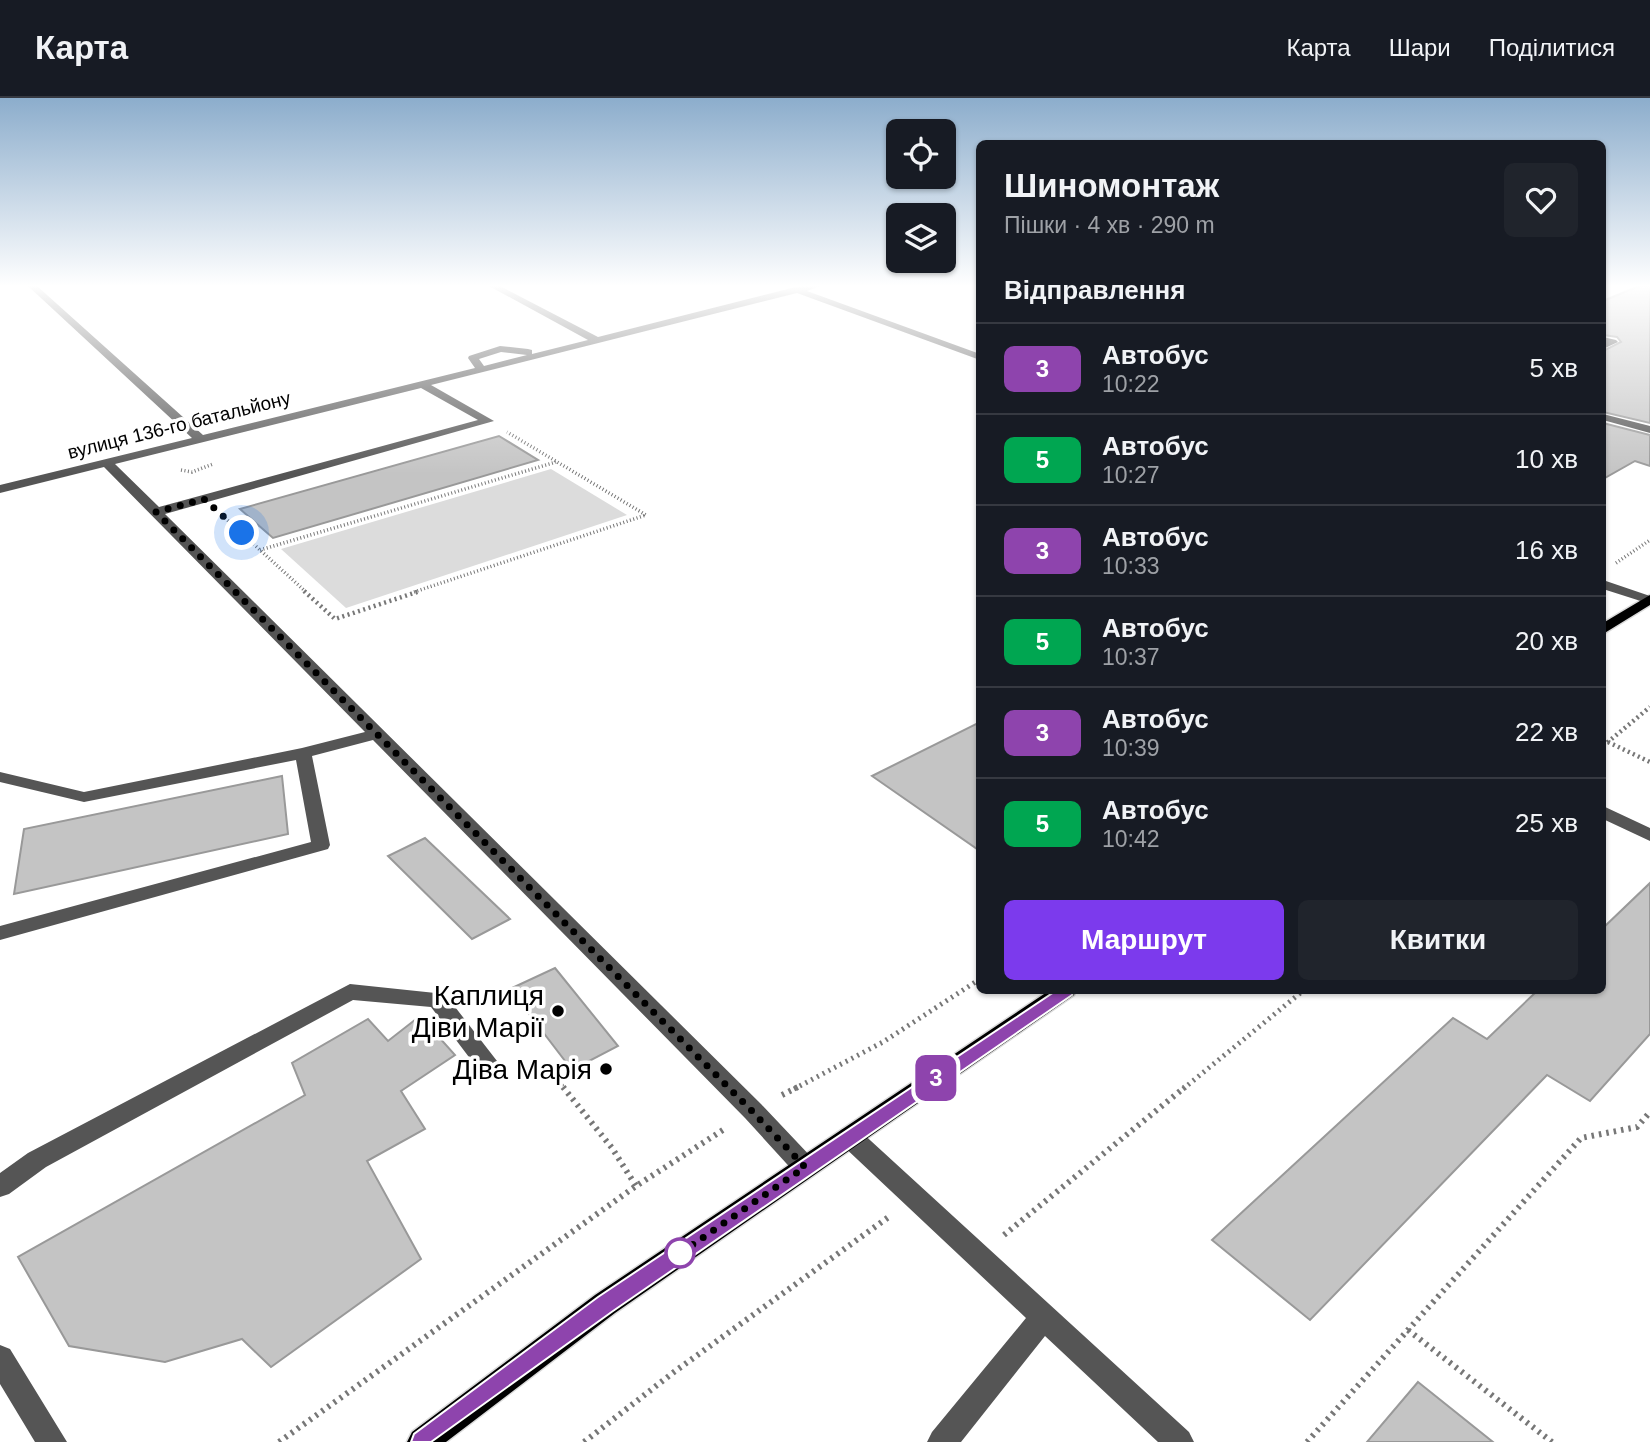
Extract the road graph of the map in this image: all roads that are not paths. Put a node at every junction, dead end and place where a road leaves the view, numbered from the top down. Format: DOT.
graph roads {
  1 [pos="101,349"];
  2 [pos="564,349"];
  3 [pos="957,349"];
  4 [pos="976,356"];
  5 [pos="422,384"];
  6 [pos="1606,410"];
  7 [pos="1606,417"];
  8 [pos="1650,422"];
  9 [pos="1650,430"];
  10 [pos="200,439"];
  11 [pos="107,463"];
  12 [pos="0,489"];
  13 [pos="156,512"];
  14 [pos="1606,585"];
  15 [pos="1649,599"];
  16 [pos="1606,628"];
  17 [pos="376,733"];
  18 [pos="303,753"];
  19 [pos="0,777"];
  20 [pos="1606,813"];
  21 [pos="1650,835"];
  22 [pos="0,933"];
  23 [pos="1060,994"];
  24 [pos="489,1067"];
  25 [pos="850,1137"];
  26 [pos="805,1167"];
  27 [pos="0,1187"];
  28 [pos="1044,1317"];
  29 [pos="0,1358"];
  30 [pos="52,1442"];
  31 [pos="422,1442"];
  32 [pos="942,1442"];
  33 [pos="1179,1442"];
  1 -- 10 [label="street"];
  2 -- 5 [label="street, вулиця 136-го батальйону"];
  3 -- 4 [label="street"];
  5 -- 10 [label="street, вулиця 136-го батальйону"];
  5 -- 13 [label="street"];
  6 -- 8 [label="street"];
  7 -- 9 [label="street"];
  10 -- 11 [label="street, вулиця 136-го батальйону"];
  11 -- 12 [label="street, вулиця 136-го батальйону"];
  11 -- 13 [label="street"];
  13 -- 17 [label="street"];
  14 -- 15 [label="street"];
  15 -- 16 [label="main road"];
  17 -- 18 [label="street"];
  17 -- 26 [label="street"];
  18 -- 19 [label="street"];
  18 -- 22 [label="street"];
  20 -- 21 [label="street"];
  23 -- 25 [label="main road"];
  24 -- 27 [label="street"];
  25 -- 26 [label="main road"];
  25 -- 28 [label="street"];
  26 -- 31 [label="main road"];
  28 -- 32 [label="street"];
  28 -- 33 [label="street"];
  29 -- 30 [label="street"];
}
